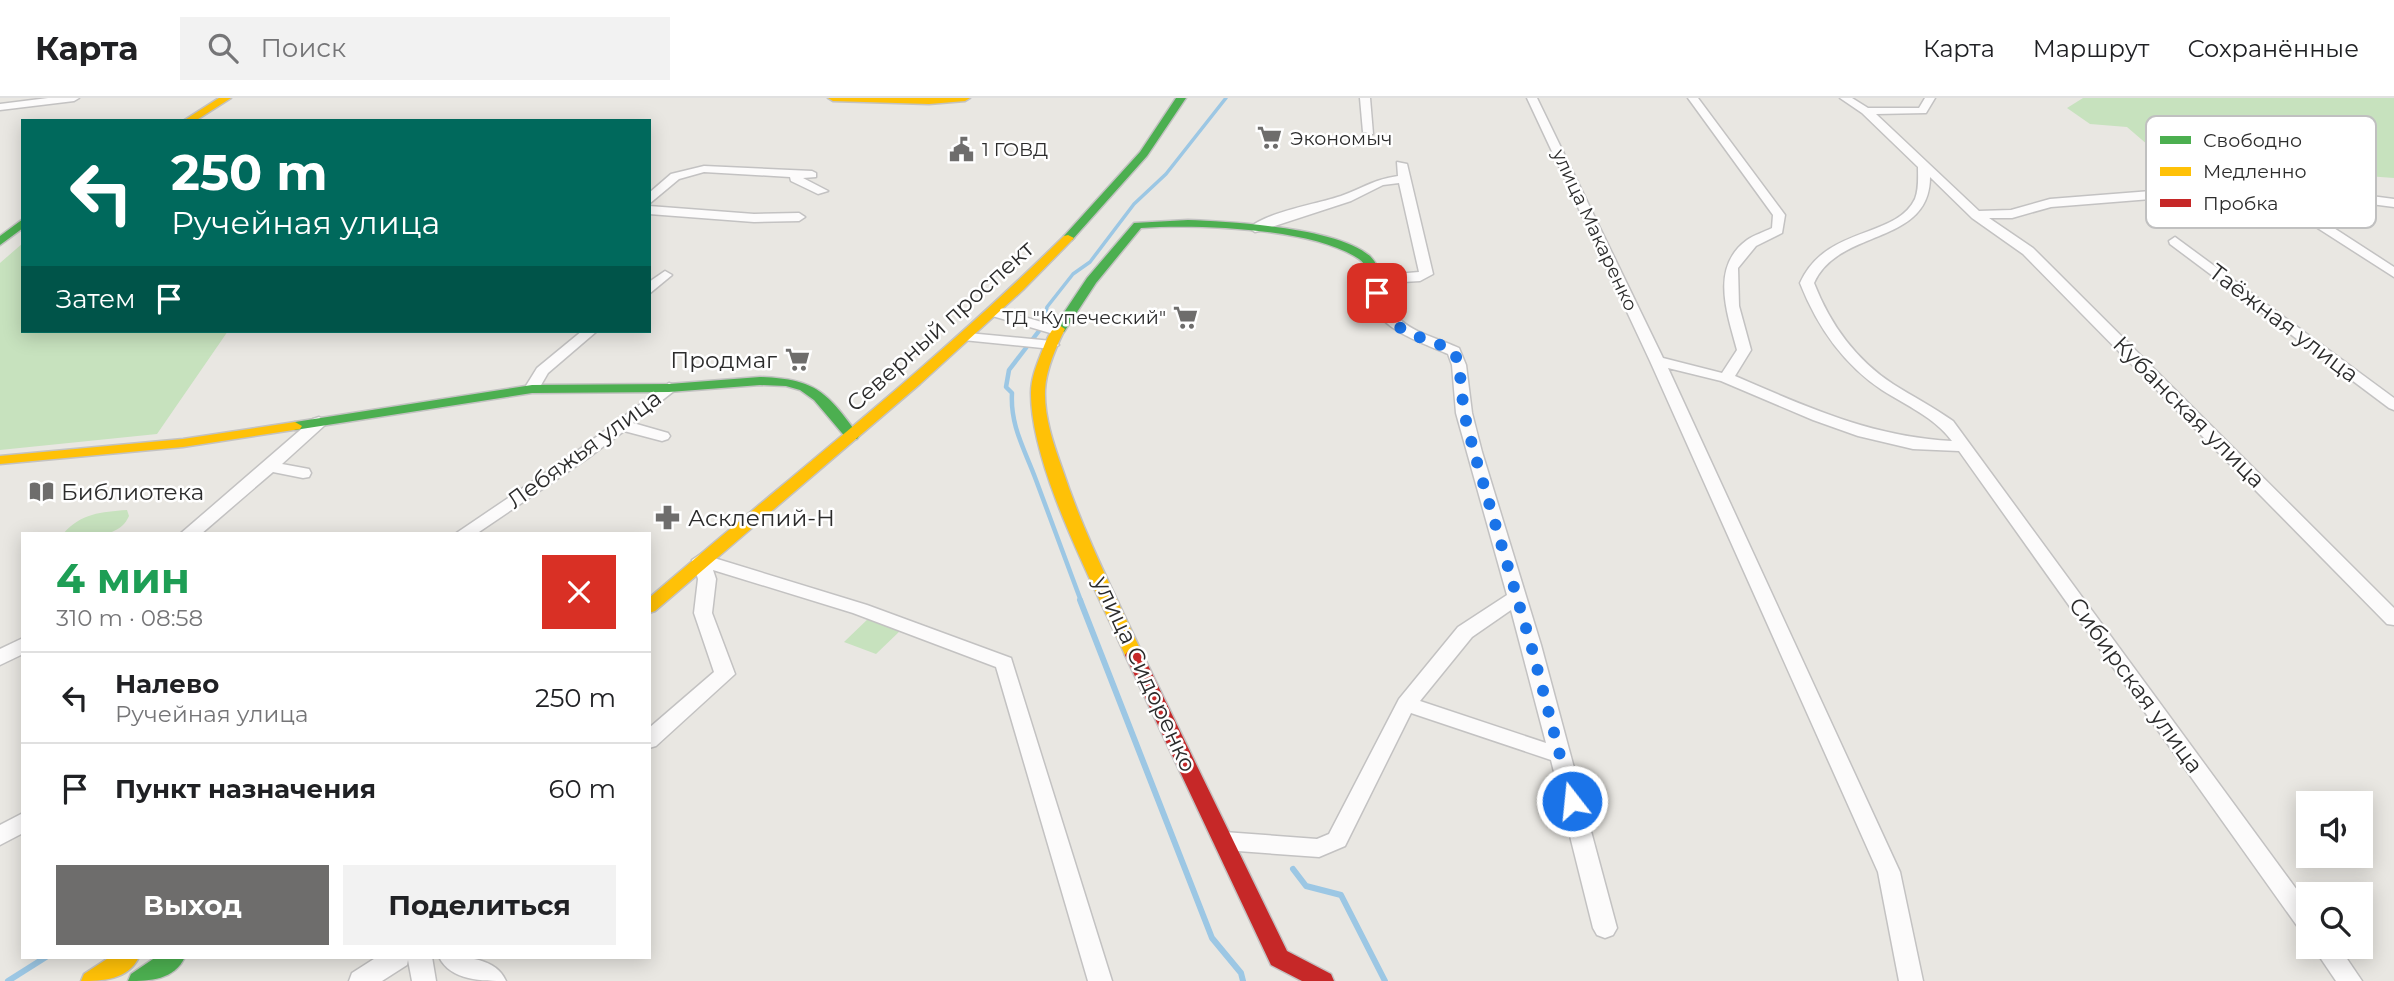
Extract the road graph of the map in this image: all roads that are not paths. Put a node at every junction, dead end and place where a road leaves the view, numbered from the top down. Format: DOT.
graph roads {
  1 [pos="74,98"];
  2 [pos="226,98"];
  3 [pos="833,98"];
  4 [pos="965,98"];
  5 [pos="1181,98"];
  6 [pos="1365,98"];
  7 [pos="1532,98"];
  8 [pos="1693,98"];
  9 [pos="1845,98"];
  10 [pos="1930,98"];
  11 [pos="0,107"];
  12 [pos="1866,111"];
  13 [pos="191,119"];
  14 [pos="1369,132"];
  15 [pos="1924,166"];
  16 [pos="778,173"];
  17 [pos="812,175"];
  18 [pos="822,191"];
  19 [pos="2146,196"];
  20 [pos="651,198"];
  21 [pos="2376,201"];
  22 [pos="2394,203"];
  23 [pos="651,210"];
  24 [pos="1976,215"];
  25 [pos="799,217"];
  26 [pos="21,224"];
  27 [pos="1255,228"];
  28 [pos="2328,228"];
  29 [pos="2175,241"];
  30 [pos="0,242"];
  31 [pos="2394,273"];
  32 [pos="665,275"];
  33 [pos="1378,279"];
  34 [pos="651,288"];
  35 [pos="994,312"];
  36 [pos="588,333"];
  37 [pos="1050,336"];
  38 [pos="968,337"];
  39 [pos="1657,361"];
  40 [pos="1726,378"];
  41 [pos="669,388"];
  42 [pos="532,389"];
  43 [pos="2394,405"];
  44 [pos="319,422"];
  45 [pos="621,425"];
  46 [pos="662,436"];
  47 [pos="852,436"];
  48 [pos="1964,447"];
  49 [pos="0,460"];
  50 [pos="270,467"];
  51 [pos="303,473"];
  52 [pos="191,532"];
  53 [pos="467,532"];
  54 [pos="701,560"];
  55 [pos="651,595"];
  56 [pos="1515,598"];
  57 [pos="651,605"];
  58 [pos="2394,619"];
  59 [pos="21,646"];
  60 [pos="0,658"];
  61 [pos="1406,704"];
  62 [pos="651,738"];
  63 [pos="1559,755"];
  64 [pos="21,823"];
  65 [pos="0,836"];
  66 [pos="1224,841"];
  67 [pos="2296,906"];
  68 [pos="1605,928"];
  69 [pos="125,959"];
  70 [pos="171,959"];
  71 [pos="395,959"];
  72 [pos="420,959"];
  73 [pos="455,959"];
  74 [pos="2334,959"];
  75 [pos="92,981"];
  76 [pos="139,981"];
  77 [pos="361,981"];
  78 [pos="424,981"];
  79 [pos="494,981"];
  80 [pos="1100,981"];
  81 [pos="1323,981"];
  82 [pos="1911,981"];
  83 [pos="2350,981"];
  1 -- 11 [label="street"];
  2 -- 13 [label="street"];
  3 -- 4 [label="street"];
  5 -- 35 [label="street, Северный проспект"];
  6 -- 14 [label="street"];
  7 -- 39 [label="street, улица Макаренко"];
  8 -- 40 [label="street"];
  9 -- 12 [label="street, Кубанская улица"];
  10 -- 12 [label="street"];
  12 -- 15 [label="street, Кубанская улица"];
  15 -- 24 [label="street, Кубанская улица"];
  15 -- 48 [label="street, Сибирская улица"];
  16 -- 17 [label="street"];
  16 -- 18 [label="street"];
  16 -- 20 [label="street"];
  19 -- 24 [label="street"];
  21 -- 22 [label="street"];
  23 -- 25 [label="street"];
  24 -- 58 [label="street, Кубанская улица"];
  26 -- 30 [label="street"];
  27 -- 33 [label="street"];
  27 -- 33 [label="street"];
  27 -- 37 [label="street, улица Сидоренко"];
  28 -- 31 [label="street"];
  29 -- 43 [label="street, Таёжная улица"];
  32 -- 34 [label="street"];
  33 -- 56 [label="street"];
  35 -- 37 [label="street"];
  35 -- 38 [label="street, Северный проспект"];
  36 -- 42 [label="street"];
  37 -- 38 [label="street"];
  37 -- 66 [label="street, улица Сидоренко"];
  38 -- 47 [label="street, Северный проспект"];
  39 -- 40 [label="street"];
  39 -- 82 [label="street, улица Макаренко"];
  40 -- 48 [label="street"];
  41 -- 42 [label="street"];
  41 -- 45 [label="street, Лебяжья улица"];
  41 -- 47 [label="street"];
  42 -- 44 [label="street"];
  44 -- 49 [label="street"];
  44 -- 50 [label="street"];
  45 -- 46 [label="street"];
  45 -- 53 [label="street, Лебяжья улица"];
  47 -- 54 [label="street, Северный проспект"];
  48 -- 67 [label="street, Сибирская улица"];
  50 -- 51 [label="street"];
  50 -- 52 [label="street"];
  54 -- 55 [label="street, Северный проспект"];
  54 -- 57 [label="street, Северный проспект"];
  54 -- 62 [label="street"];
  54 -- 80 [label="street"];
  56 -- 61 [label="street"];
  56 -- 63 [label="street"];
  59 -- 60 [label="street"];
  61 -- 63 [label="street"];
  61 -- 66 [label="street"];
  63 -- 68 [label="street"];
  64 -- 65 [label="street"];
  66 -- 81 [label="street, улица Сидоренко"];
  69 -- 75 [label="street"];
  70 -- 76 [label="street"];
  71 -- 77 [label="street"];
  72 -- 78 [label="street"];
  73 -- 79 [label="street"];
  74 -- 83 [label="street"];
}
